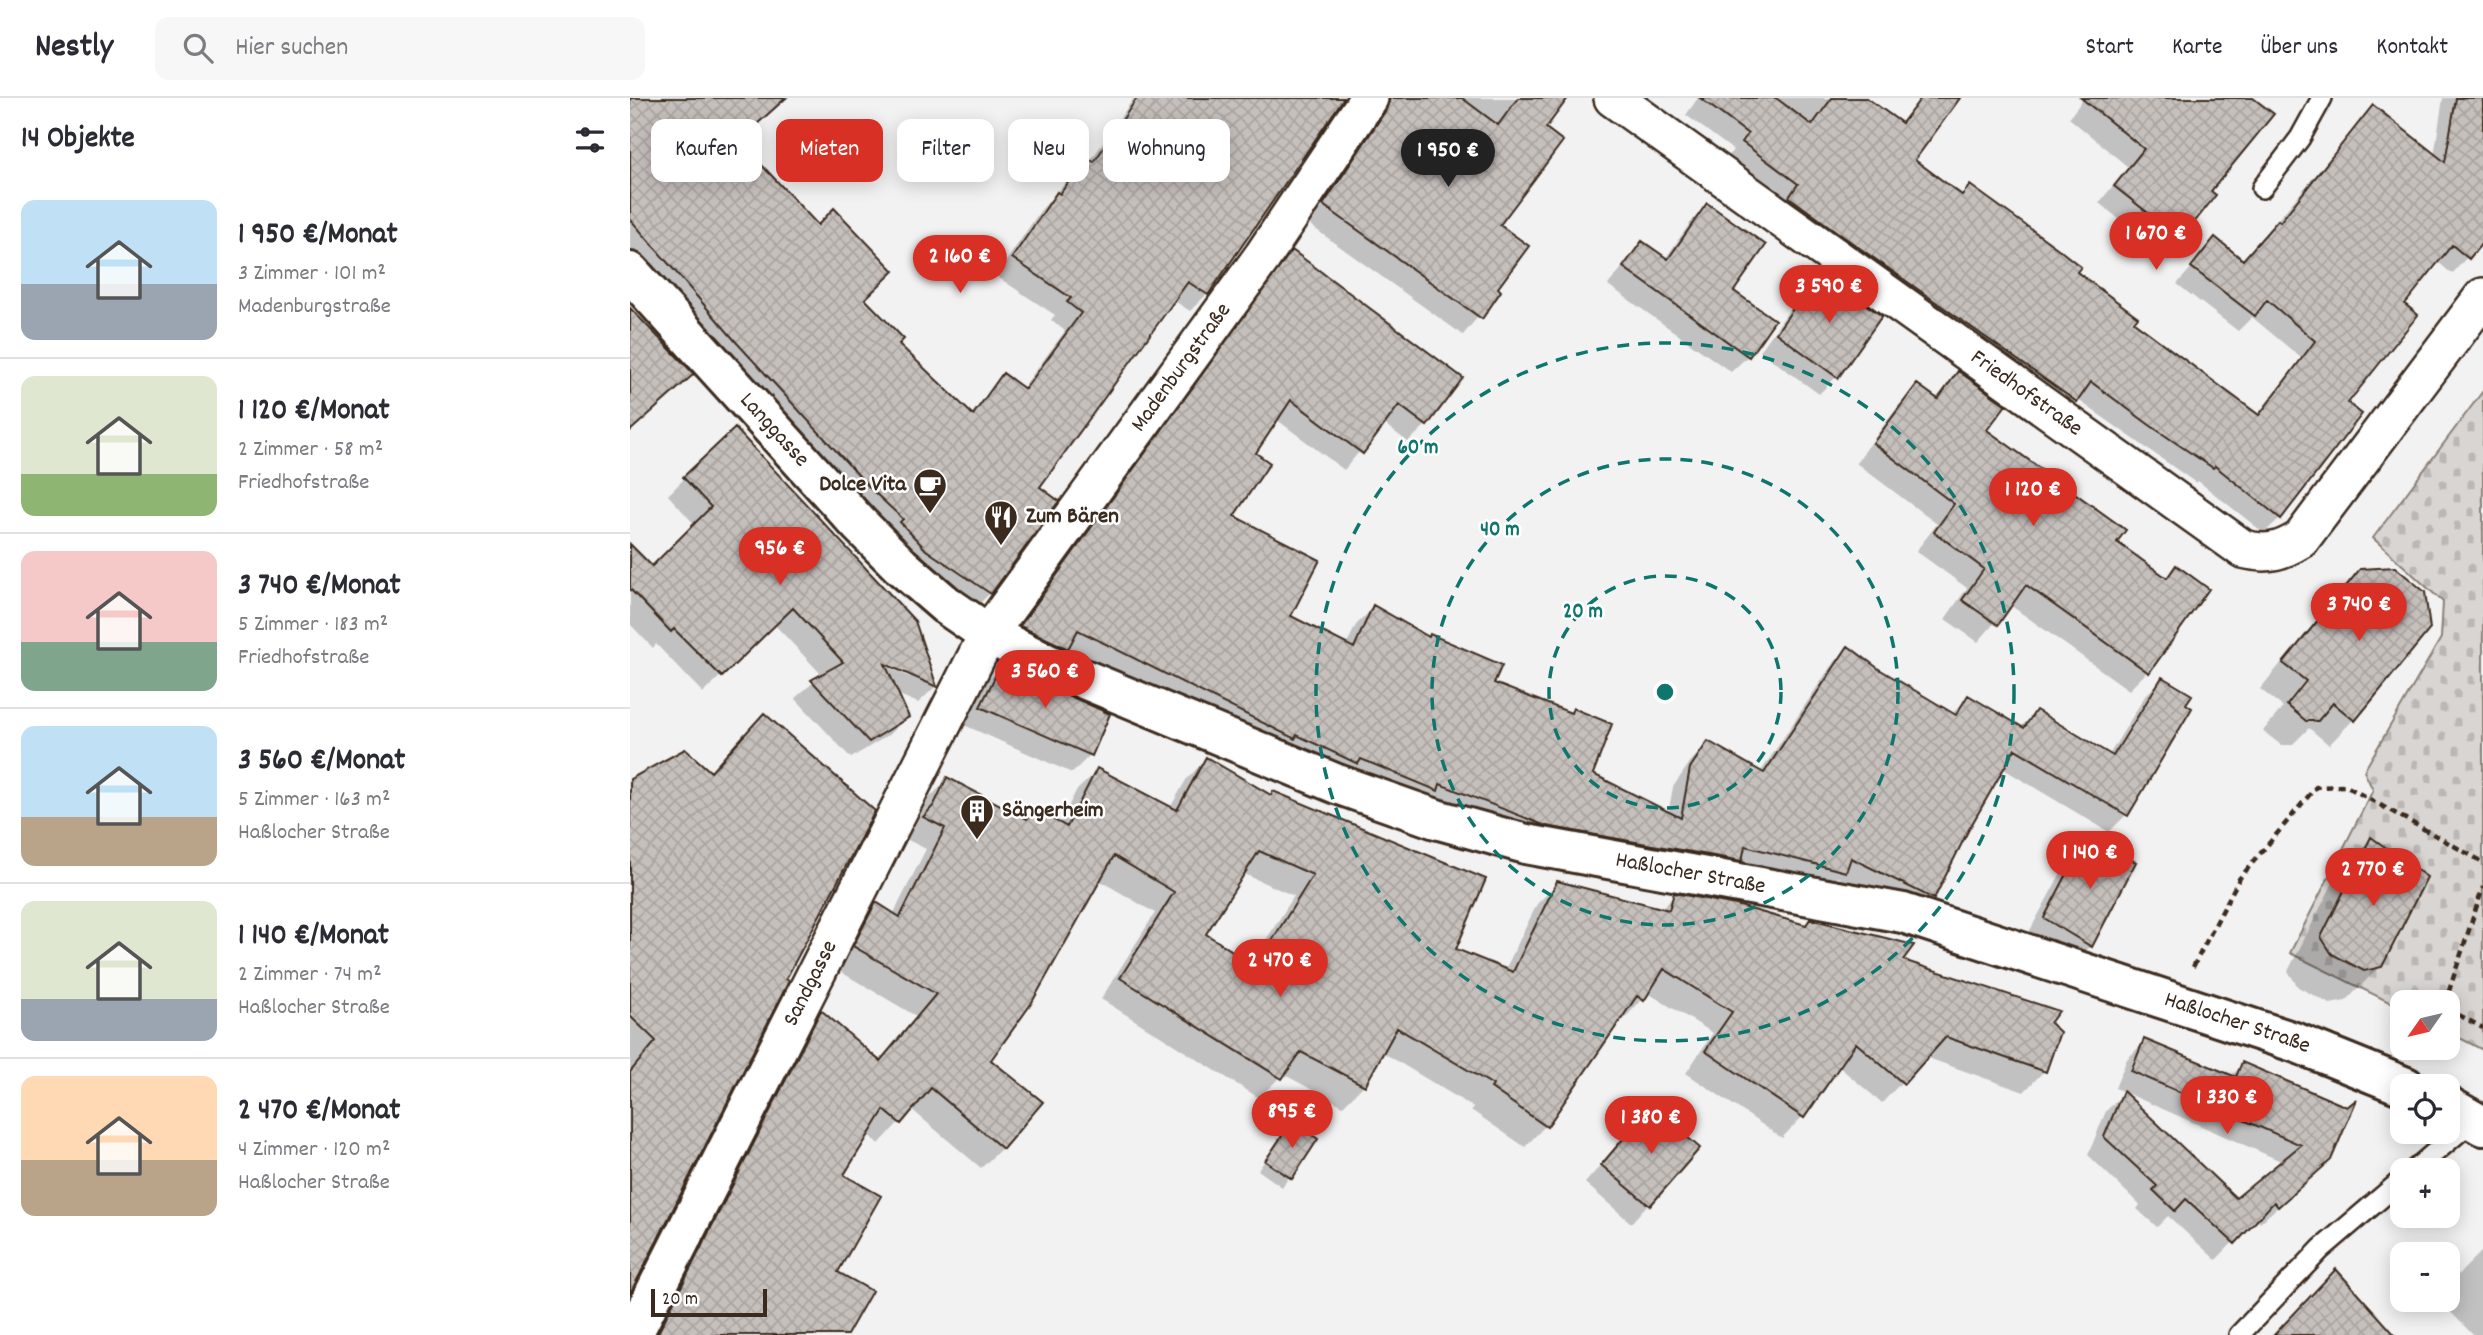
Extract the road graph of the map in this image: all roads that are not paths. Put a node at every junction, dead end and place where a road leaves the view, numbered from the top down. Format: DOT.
graph roads {
  1 [pos="1369,98"];
  2 [pos="1613,98"];
  3 [pos="2322,98"];
  4 [pos="2262,188"];
  5 [pos="630,272"];
  6 [pos="2483,296"];
  7 [pos="988,634"];
  8 [pos="2390,1081"];
  9 [pos="2468,1117"];
  10 [pos="2426,1158"];
  11 [pos="2390,1190"];
  12 [pos="633,1335"];
  13 [pos="2239,1335"];
  1 -- 7 [label="street, Madenburgstraße"];
  2 -- 6 [label="street, Friedhofstraße"];
  3 -- 4 [label="lane"];
  5 -- 7 [label="main road, Langgasse"];
  7 -- 8 [label="main road, Haßlocher Straße"];
  7 -- 12 [label="street, Sandgasse"];
  9 -- 10 [label="lane"];
  11 -- 13 [label="lane"];
}
